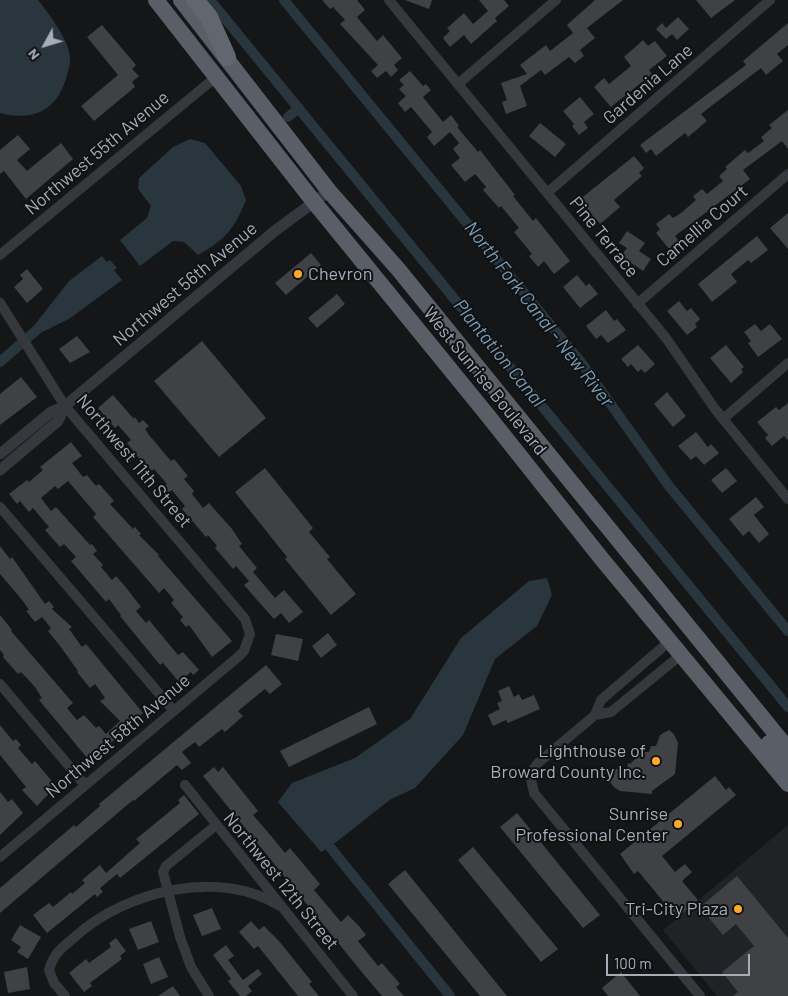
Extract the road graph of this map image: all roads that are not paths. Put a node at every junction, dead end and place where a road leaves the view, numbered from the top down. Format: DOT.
graph roads {
  1 [pos="156,0"];
  2 [pos="181,0"];
  3 [pos="195,0"];
  4 [pos="389,0"];
  5 [pos="556,0"];
  6 [pos="770,0"];
  7 [pos="227,57"];
  8 [pos="216,77"];
  9 [pos="458,84"];
  10 [pos="788,174"];
  11 [pos="330,191"];
  12 [pos="547,193"];
  13 [pos="314,202"];
  14 [pos="0,255"];
  15 [pos="0,303"];
  16 [pos="638,304"];
  17 [pos="788,363"];
  18 [pos="65,406"];
  19 [pos="489,417"];
  20 [pos="723,419"];
  21 [pos="0,454"];
  22 [pos="552,458"];
  23 [pos="0,470"];
  24 [pos="788,499"];
  25 [pos="0,507"];
  26 [pos="601,558"];
  27 [pos="685,624"];
  28 [pos="250,634"];
  29 [pos="671,640"];
  30 [pos="682,654"];
  31 [pos="0,684"];
  32 [pos="174,711"];
  33 [pos="595,715"];
  34 [pos="788,749"];
  35 [pos="788,766"];
  36 [pos="788,784"];
  37 [pos="85,785"];
  38 [pos="185,785"];
  39 [pos="215,826"];
  40 [pos="0,857"];
  41 [pos="170,890"];
  42 [pos="280,906"];
  43 [pos="65,996"];
  44 [pos="208,996"];
  45 [pos="353,996"];
  46 [pos="700,996"];
  1 -- 8 [label="highway, West Sunrise Boulevard"];
  2 -- 7 [label="highway, West Sunrise Boulevard"];
  3 -- 7 [label="highway"];
  4 -- 9 [label="street, Pine Terrace"];
  5 -- 9 [label="street"];
  6 -- 12 [label="street, Gardenia Lane"];
  7 -- 11 [label="highway, West Sunrise Boulevard"];
  8 -- 13 [label="highway, West Sunrise Boulevard"];
  8 -- 14 [label="street, Northwest 55th Avenue"];
  9 -- 12 [label="street, Pine Terrace"];
  10 -- 16 [label="street, Camellia Court"];
  11 -- 13 [label="street, Northwest 56th Avenue"];
  11 -- 22 [label="highway, West Sunrise Boulevard"];
  12 -- 16 [label="street, Pine Terrace"];
  13 -- 18 [label="street, Northwest 56th Avenue"];
  13 -- 19 [label="highway, West Sunrise Boulevard"];
  15 -- 18 [label="street, Northwest 11th Street"];
  16 -- 20 [label="street, Pine Terrace"];
  17 -- 20 [label="street"];
  18 -- 21 [label="street, Northwest 56th Avenue"];
  18 -- 23 [label="street, Northwest 56th Avenue"];
  18 -- 28 [label="street, Northwest 11th Street"];
  19 -- 22 [label="highway"];
  19 -- 26 [label="highway, West Sunrise Boulevard"];
  20 -- 24 [label="street, Pine Terrace"];
  22 -- 27 [label="highway, West Sunrise Boulevard"];
  25 -- 32 [label="street"];
  26 -- 27 [label="highway"];
  26 -- 29 [label="highway, West Sunrise Boulevard"];
  27 -- 34 [label="highway, West Sunrise Boulevard"];
  28 -- 32 [label="street, Northwest 58th Avenue"];
  29 -- 30 [label="highway, West Sunrise Boulevard"];
  29 -- 33 [label="street"];
  29 -- 35 [label="highway"];
  30 -- 33 [label="street"];
  30 -- 36 [label="highway, West Sunrise Boulevard"];
  31 -- 37 [label="street"];
  32 -- 37 [label="street, Northwest 58th Avenue"];
  33 -- 46 [label="street"];
  37 -- 40 [label="street, Northwest 58th Avenue"];
  38 -- 39 [label="street, Northwest 12th Street"];
  39 -- 41 [label="street"];
  39 -- 42 [label="street, Northwest 12th Street"];
  41 -- 42 [label="street"];
  41 -- 43 [label="street"];
  41 -- 44 [label="street"];
  42 -- 45 [label="street, Northwest 12th Street"];
}
